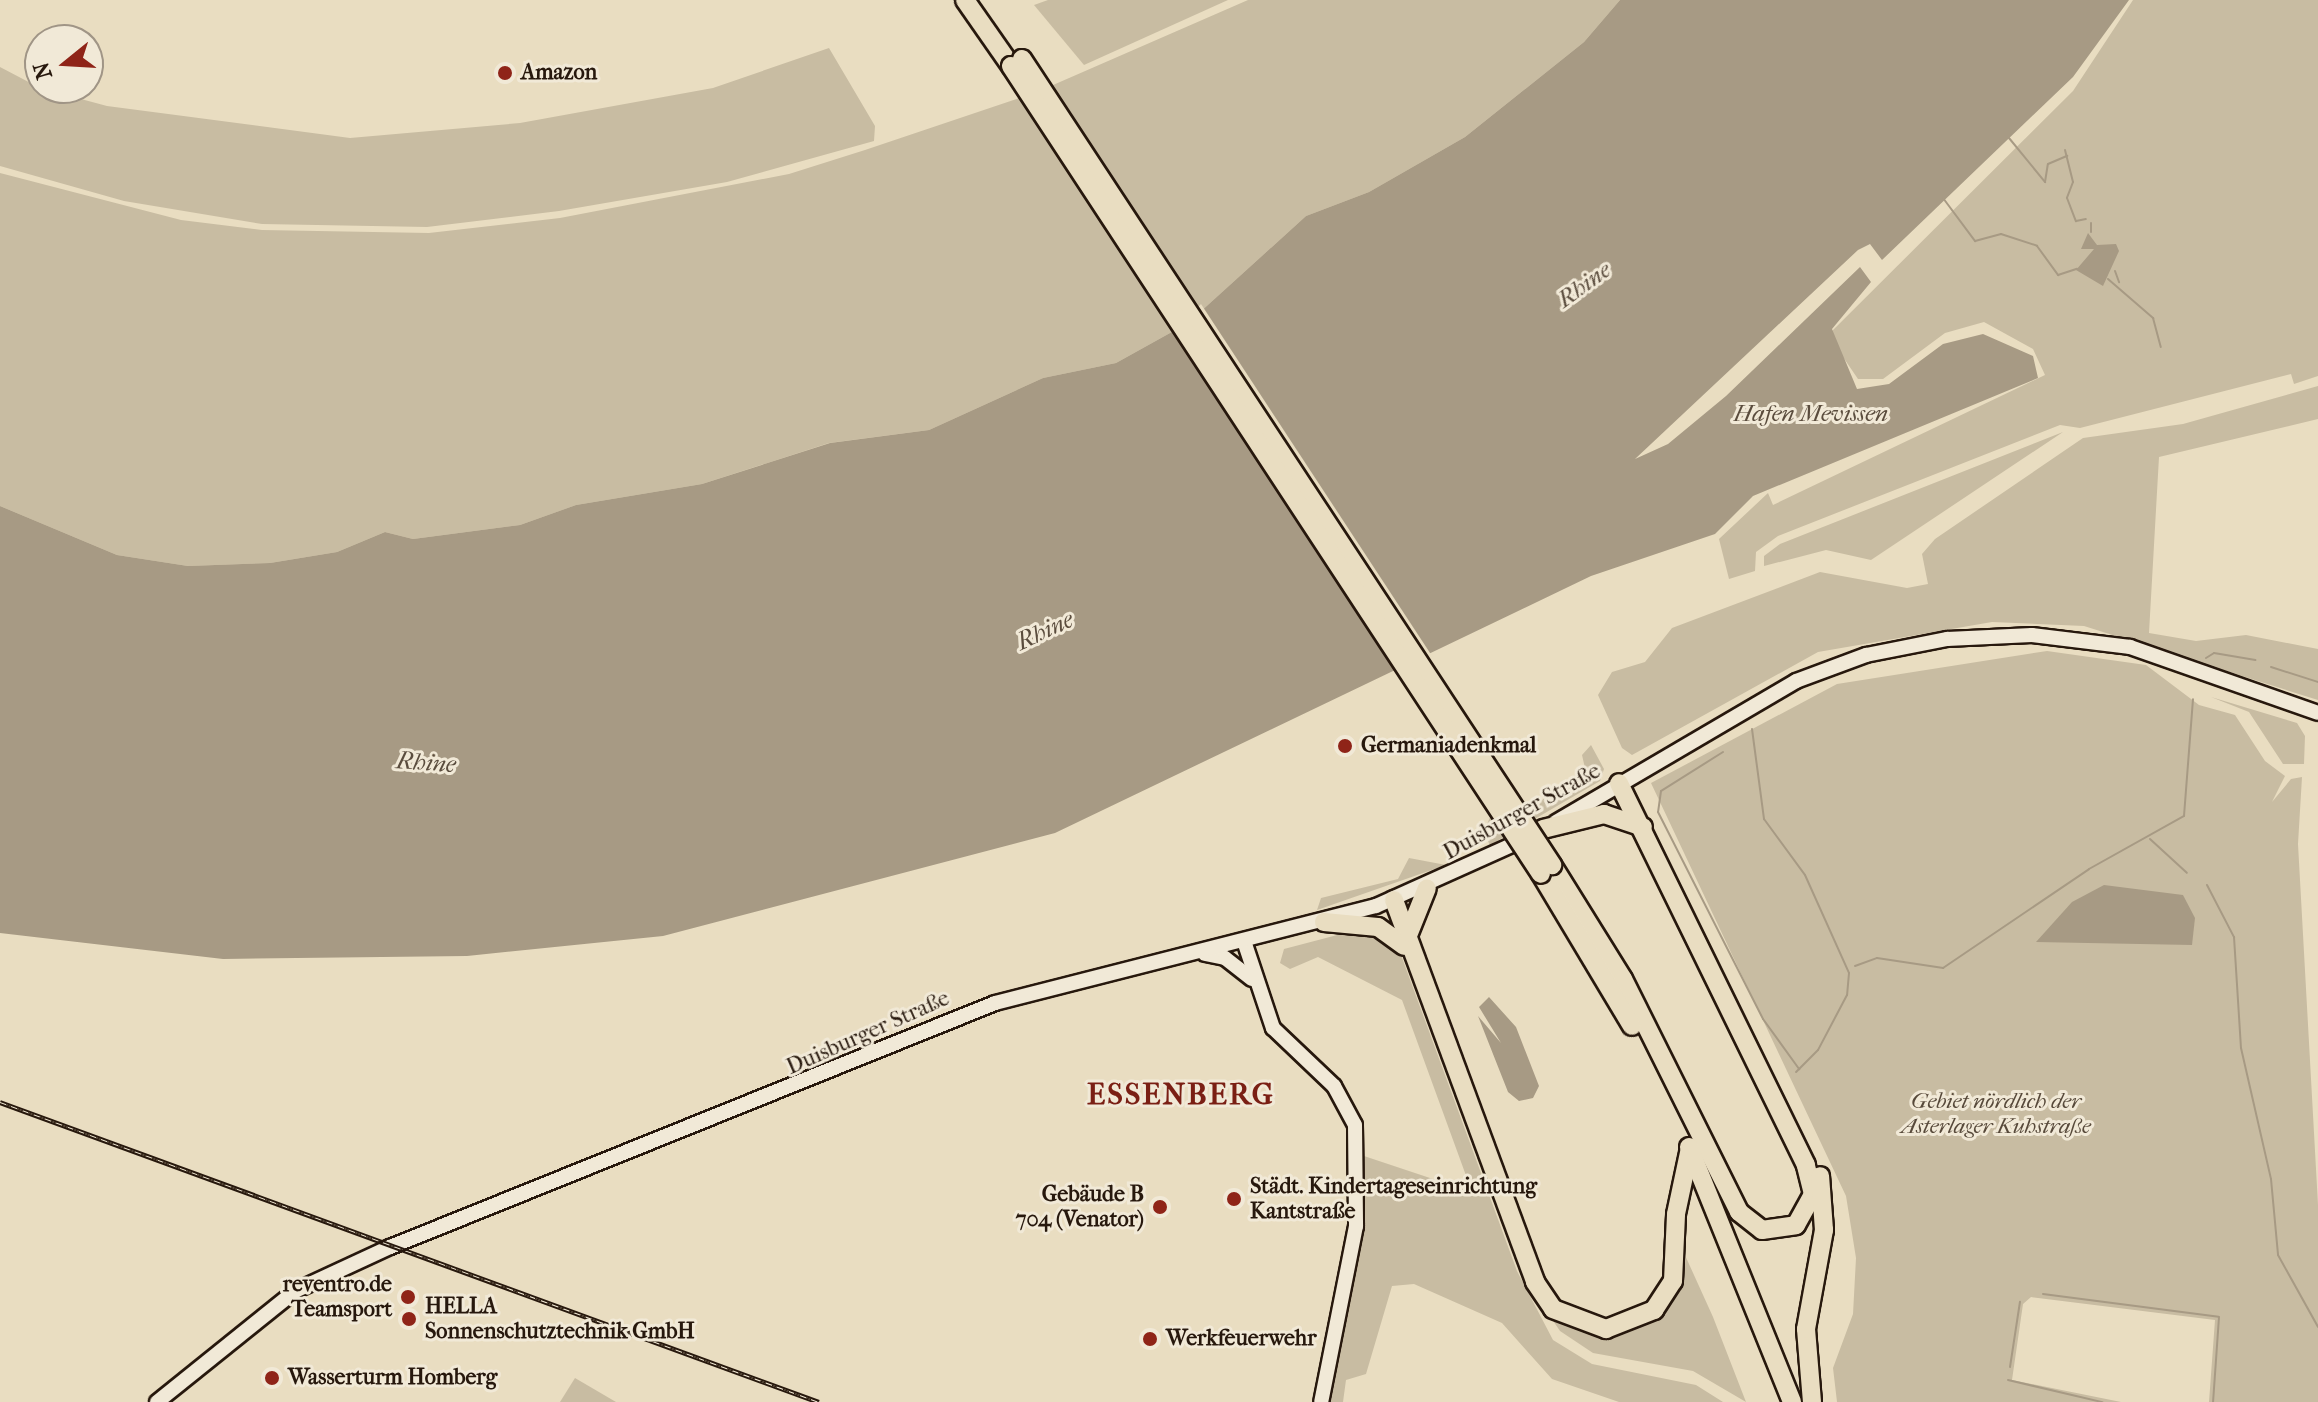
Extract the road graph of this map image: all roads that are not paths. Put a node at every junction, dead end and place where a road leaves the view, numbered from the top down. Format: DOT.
graph roads {
  1 [pos="965,0"];
  2 [pos="979,0"];
  3 [pos="1016,63"];
  4 [pos="2318,713"];
  5 [pos="1624,780"];
  6 [pos="1643,827"];
  7 [pos="1543,829"];
  8 [pos="1546,870"];
  9 [pos="1427,888"];
  10 [pos="1390,901"];
  11 [pos="1324,922"];
  12 [pos="1244,941"];
  13 [pos="1406,943"];
  14 [pos="1196,953"];
  15 [pos="1255,982"];
  16 [pos="1647,1027"];
  17 [pos="1690,1148"];
  18 [pos="157,1402"];
  19 [pos="1321,1402"];
  20 [pos="1792,1402"];
  21 [pos="1803,1402"];
  22 [pos="1812,1402"];
  1 -- 3 [label="highway"];
  2 -- 3 [label="highway"];
  3 -- 8 [label="highway, bridge"];
  4 -- 5 [label="main road, Duisburger Straße"];
  5 -- 6 [label="highway"];
  5 -- 7 [label="main road, Duisburger Straße"];
  5 -- 22 [label="highway"];
  6 -- 7 [label="highway"];
  6 -- 16 [label="highway"];
  7 -- 9 [label="main road, Duisburger Straße"];
  8 -- 16 [label="highway"];
  8 -- 17 [label="highway"];
  9 -- 10 [label="main road, Duisburger Straße"];
  9 -- 13 [label="highway"];
  10 -- 11 [label="main road, Duisburger Straße"];
  10 -- 13 [label="highway"];
  11 -- 12 [label="main road, Duisburger Straße"];
  11 -- 13 [label="highway"];
  12 -- 14 [label="main road, Duisburger Straße"];
  12 -- 15 [label="main road"];
  13 -- 17 [label="highway"];
  14 -- 15 [label="main road"];
  14 -- 18 [label="main road, Duisburger Straße"];
  15 -- 19 [label="main road"];
  16 -- 21 [label="highway"];
  17 -- 20 [label="highway"];
}
